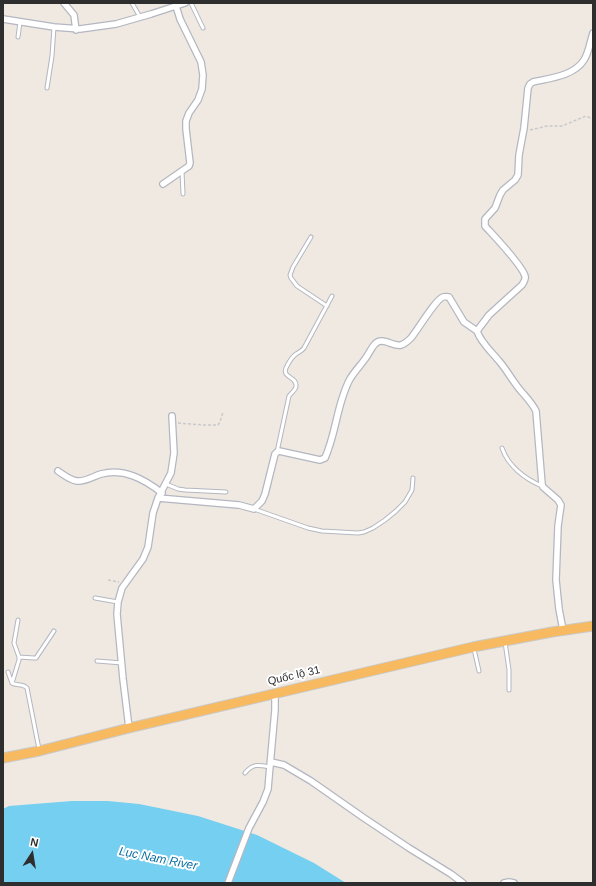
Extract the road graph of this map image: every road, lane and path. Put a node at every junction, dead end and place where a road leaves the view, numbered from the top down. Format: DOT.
graph roads {
  1 [pos="64,3"];
  2 [pos="132,3"];
  3 [pos="185,3"];
  4 [pos="191,3"];
  5 [pos="176,6"];
  6 [pos="140,18"];
  7 [pos="3,19"];
  8 [pos="20,22"];
  9 [pos="54,27"];
  10 [pos="203,28"];
  11 [pos="76,30"];
  12 [pos="593,33"];
  13 [pos="18,37"];
  14 [pos="47,88"];
  15 [pos="593,119"];
  16 [pos="523,132"];
  17 [pos="182,171"];
  18 [pos="163,184"];
  19 [pos="183,194"];
  20 [pos="311,237"];
  21 [pos="332,296"];
  22 [pos="327,306"];
  23 [pos="477,331"];
  24 [pos="223,412"];
  25 [pos="172,419"];
  26 [pos="502,448"];
  27 [pos="277,452"];
  28 [pos="58,471"];
  29 [pos="413,478"];
  30 [pos="166,484"];
  31 [pos="543,487"];
  32 [pos="162,492"];
  33 [pos="226,492"];
  34 [pos="158,498"];
  35 [pos="254,509"];
  36 [pos="108,580"];
  37 [pos="122,588"];
  38 [pos="95,598"];
  39 [pos="118,602"];
  40 [pos="18,620"];
  41 [pos="593,626"];
  42 [pos="563,630"];
  43 [pos="54,631"];
  44 [pos="505,641"];
  45 [pos="473,647"];
  46 [pos="19,657"];
  47 [pos="97,661"];
  48 [pos="122,663"];
  49 [pos="479,671"];
  50 [pos="8,672"];
  51 [pos="12,683"];
  52 [pos="509,690"];
  53 [pos="275,693"];
  54 [pos="129,728"];
  55 [pos="39,751"];
  56 [pos="3,758"];
  57 [pos="271,765"];
  58 [pos="245,773"];
  59 [pos="228,883"];
  60 [pos="463,883"];
  61 [pos="504,883"];
  62 [pos="514,883"];
  1 -- 11 [label="street"];
  2 -- 6 [label="lane"];
  3 -- 5 [label="street"];
  4 -- 10 [label="lane"];
  5 -- 6 [label="street"];
  5 -- 17 [label="street"];
  6 -- 11 [label="street"];
  7 -- 8 [label="street"];
  8 -- 9 [label="street"];
  8 -- 13 [label="lane"];
  9 -- 11 [label="street"];
  9 -- 14 [label="lane"];
  12 -- 16 [label="street"];
  15 -- 16 [label="path"];
  16 -- 23 [label="street"];
  17 -- 18 [label="street"];
  17 -- 19 [label="lane"];
  20 -- 22 [label="lane"];
  21 -- 22 [label="lane"];
  22 -- 27 [label="lane"];
  23 -- 27 [label="street"];
  23 -- 31 [label="street"];
  24 -- 25 [label="path"];
  25 -- 30 [label="street"];
  26 -- 31 [label="lane"];
  27 -- 35 [label="street"];
  28 -- 32 [label="street"];
  29 -- 35 [label="lane"];
  30 -- 32 [label="street"];
  30 -- 33 [label="lane"];
  31 -- 42 [label="street"];
  32 -- 34 [label="street"];
  34 -- 35 [label="street"];
  34 -- 37 [label="street"];
  36 -- 37 [label="path"];
  37 -- 39 [label="street"];
  38 -- 39 [label="lane"];
  39 -- 48 [label="street"];
  40 -- 46 [label="lane"];
  41 -- 42 [label="highway, Quốc lộ 31"];
  42 -- 44 [label="highway, Quốc lộ 31"];
  43 -- 46 [label="lane"];
  44 -- 45 [label="highway, Quốc lộ 31"];
  44 -- 52 [label="lane"];
  45 -- 49 [label="lane"];
  45 -- 53 [label="highway, Quốc lộ 31"];
  46 -- 51 [label="lane"];
  47 -- 48 [label="lane"];
  48 -- 54 [label="street"];
  50 -- 51 [label="lane"];
  51 -- 55 [label="lane"];
  53 -- 54 [label="highway, Quốc lộ 31"];
  53 -- 57 [label="street"];
  54 -- 55 [label="highway, Quốc lộ 31"];
  55 -- 56 [label="highway, Quốc lộ 31"];
  57 -- 58 [label="lane"];
  57 -- 59 [label="street"];
  57 -- 60 [label="street"];
  61 -- 62 [label="street"];
}
